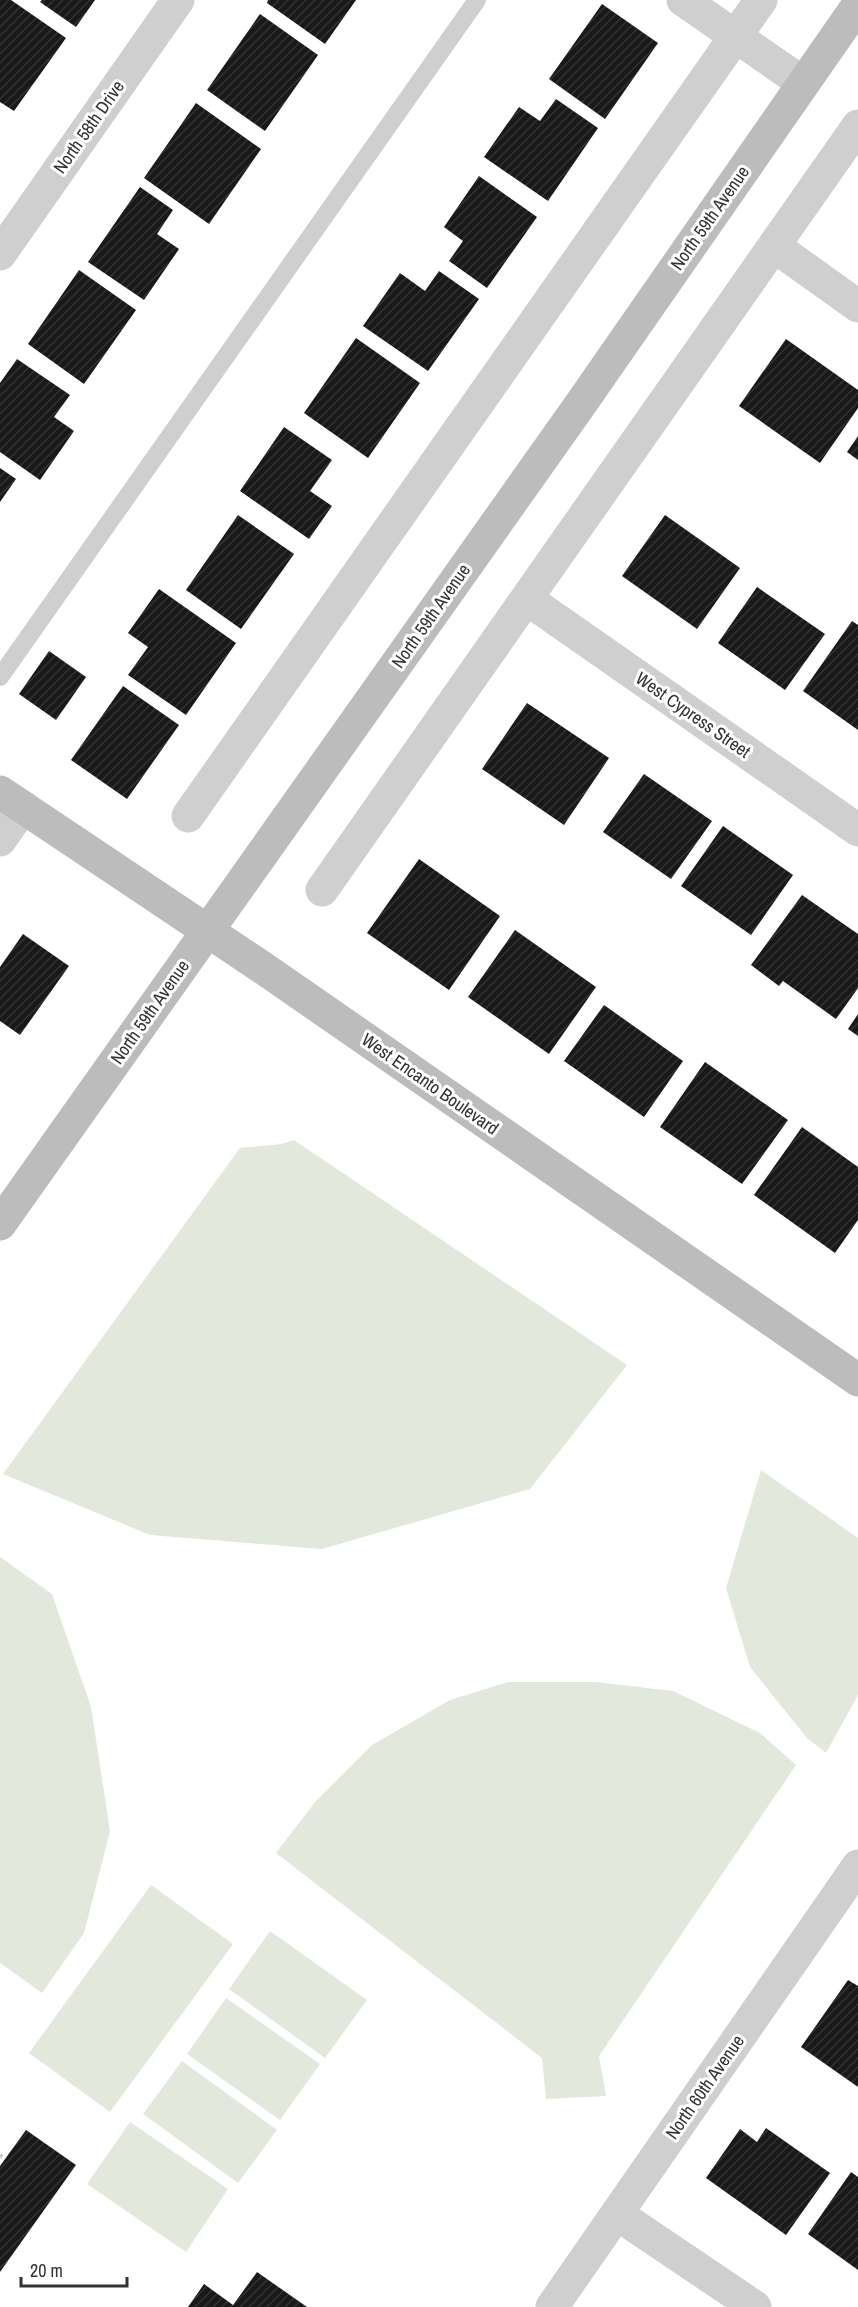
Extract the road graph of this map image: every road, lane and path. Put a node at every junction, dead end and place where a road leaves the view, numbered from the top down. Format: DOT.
graph roads {
  1 [pos="178,0"];
  2 [pos="477,0"];
  3 [pos="683,0"];
  4 [pos="761,0"];
  5 [pos="858,5"];
  6 [pos="735,36"];
  7 [pos="803,83"];
  8 [pos="858,126"];
  9 [pos="774,246"];
  10 [pos="0,254"];
  11 [pos="858,306"];
  12 [pos="527,599"];
  13 [pos="0,677"];
  14 [pos="12,799"];
  15 [pos="188,816"];
  16 [pos="858,830"];
  17 [pos="0,840"];
  18 [pos="321,890"];
  19 [pos="206,931"];
  20 [pos="0,1224"];
  21 [pos="858,1380"];
  22 [pos="856,1875"];
  23 [pos="0,2155"];
  24 [pos="5,2158"];
  25 [pos="617,2214"];
  26 [pos="552,2307"];
  27 [pos="755,2307"];
  1 -- 10 [label="street, North 58th Drive"];
  2 -- 13 [label="lane"];
  3 -- 6 [label="street"];
  4 -- 6 [label="street"];
  5 -- 7 [label="main road, North 59th Avenue"];
  6 -- 7 [label="street"];
  6 -- 15 [label="street"];
  7 -- 19 [label="main road, North 59th Avenue"];
  8 -- 9 [label="street"];
  9 -- 11 [label="street"];
  9 -- 12 [label="street"];
  12 -- 16 [label="street, West Cypress Street"];
  12 -- 18 [label="street"];
  14 -- 17 [label="street"];
  14 -- 19 [label="main road, West Encanto Boulevard"];
  19 -- 20 [label="main road, North 59th Avenue"];
  19 -- 21 [label="main road, West Encanto Boulevard"];
  22 -- 25 [label="street, North 60th Avenue"];
  23 -- 24 [label="path"];
  25 -- 26 [label="street, North 60th Avenue"];
  25 -- 27 [label="street"];
}
